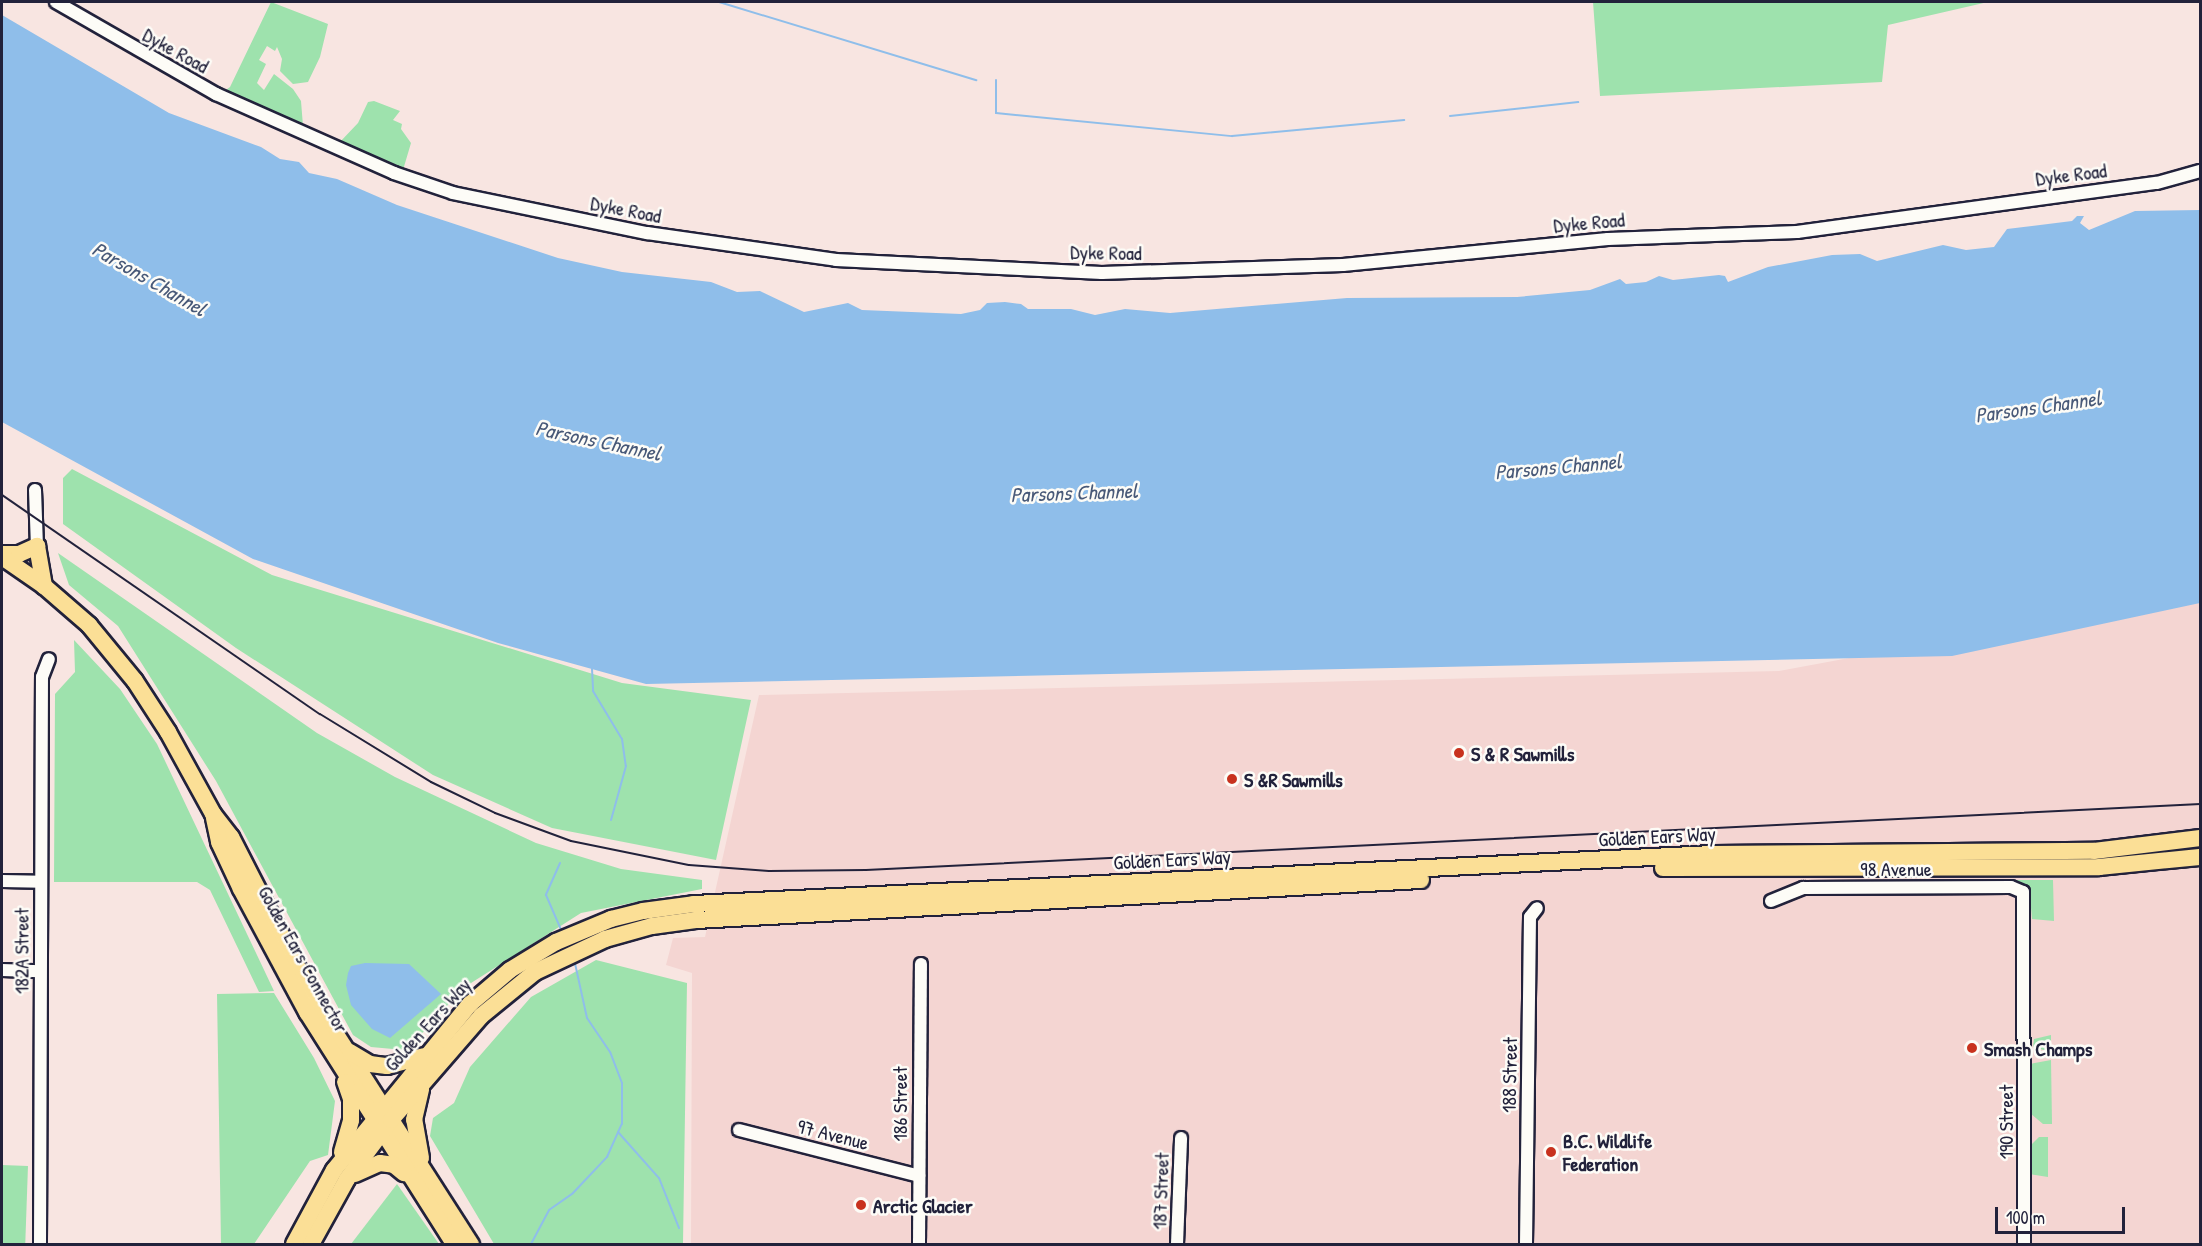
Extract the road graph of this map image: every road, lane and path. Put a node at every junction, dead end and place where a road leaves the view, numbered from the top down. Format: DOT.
graph roads {
  1 [pos="56,2"];
  2 [pos="2200,171"];
  3 [pos="35,490"];
  4 [pos="37,546"];
  5 [pos="2,555"];
  6 [pos="44,586"];
  7 [pos="49,659"];
  8 [pos="2200,838"];
  9 [pos="2200,857"];
  10 [pos="2,881"];
  11 [pos="41,882"];
  12 [pos="2023,891"];
  13 [pos="1771,901"];
  14 [pos="1537,908"];
  15 [pos="921,964"];
  16 [pos="2,970"];
  17 [pos="40,971"];
  18 [pos="514,977"];
  19 [pos="342,1056"];
  20 [pos="425,1056"];
  21 [pos="422,1085"];
  22 [pos="382,1119"];
  23 [pos="739,1130"];
  24 [pos="1180,1138"];
  25 [pos="341,1175"];
  26 [pos="418,1176"];
  27 [pos="919,1176"];
  28 [pos="40,1245"];
  29 [pos="294,1245"];
  30 [pos="311,1245"];
  31 [pos="454,1245"];
  32 [pos="471,1245"];
  33 [pos="919,1245"];
  34 [pos="1178,1245"];
  35 [pos="1526,1245"];
  36 [pos="2024,1245"];
  1 -- 2 [label="street, Dyke Road"];
  3 -- 4 [label="street"];
  4 -- 5 [label="main road"];
  4 -- 6 [label="main road"];
  5 -- 6 [label="main road, Golden Ears Connector"];
  6 -- 19 [label="main road, Golden Ears Connector"];
  7 -- 11 [label="street, 182A Street"];
  8 -- 18 [label="main road, Golden Ears Way"];
  9 -- 18 [label="main road, Golden Ears Way"];
  10 -- 11 [label="street"];
  11 -- 17 [label="street, 182A Street"];
  12 -- 13 [label="street, 98 Avenue"];
  12 -- 36 [label="street, 190 Street"];
  14 -- 35 [label="street, 188 Street"];
  15 -- 27 [label="street, 186 Street"];
  16 -- 17 [label="street"];
  17 -- 28 [label="street, 182A Street"];
  18 -- 20 [label="main road, Golden Ears Way"];
  18 -- 21 [label="main road, Golden Ears Way"];
  19 -- 20 [label="main road"];
  19 -- 22 [label="main road, Golden Ears Connector"];
  19 -- 25 [label="main road"];
  20 -- 22 [label="main road, Golden Ears Way"];
  21 -- 22 [label="main road, Golden Ears Way"];
  21 -- 26 [label="main road"];
  22 -- 25 [label="main road, Golden Ears Way"];
  22 -- 26 [label="main road, Golden Ears Connector"];
  23 -- 27 [label="street, 97 Avenue"];
  24 -- 34 [label="street, 187 Street"];
  25 -- 26 [label="main road"];
  25 -- 29 [label="main road, Golden Ears Way"];
  25 -- 30 [label="main road, Golden Ears Way"];
  26 -- 31 [label="main road"];
  26 -- 32 [label="main road"];
  27 -- 33 [label="street, 186 Street"];
}
